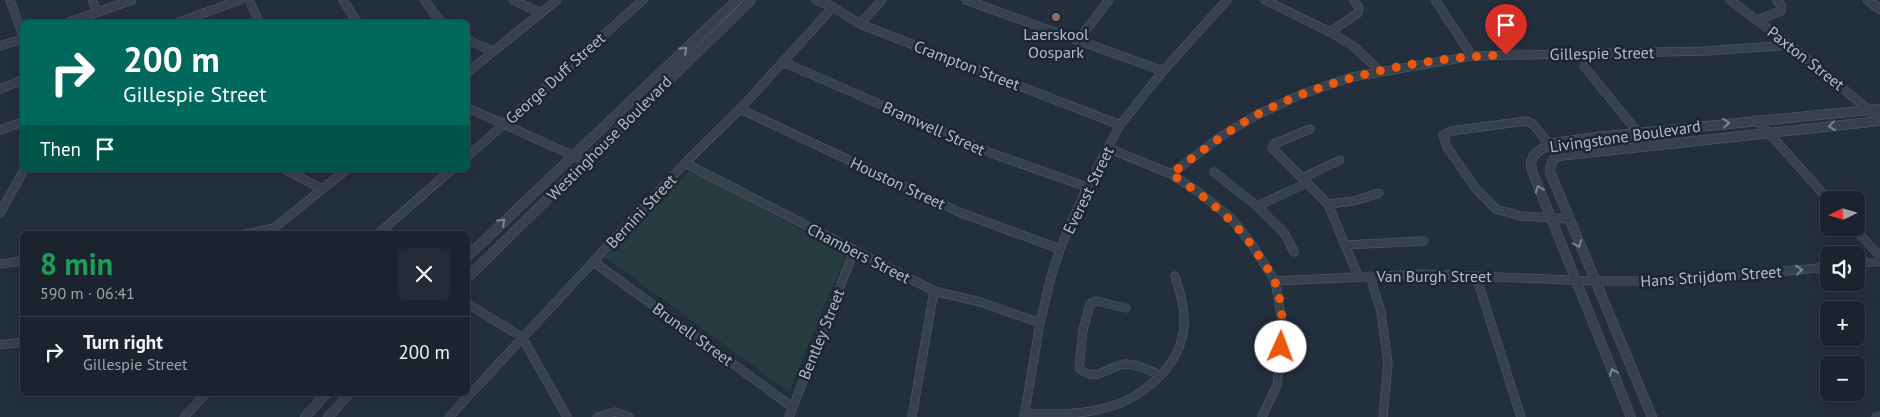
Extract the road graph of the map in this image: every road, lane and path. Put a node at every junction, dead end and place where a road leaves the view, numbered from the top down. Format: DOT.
graph roads {
  1 [pos="10,0"];
  2 [pos="92,0"];
  3 [pos="132,0"];
  4 [pos="240,0"];
  5 [pos="249,0"];
  6 [pos="343,0"];
  7 [pos="424,0"];
  8 [pos="513,0"];
  9 [pos="558,0"];
  10 [pos="643,0"];
  11 [pos="737,0"];
  12 [pos="751,0"];
  13 [pos="816,0"];
  14 [pos="882,0"];
  15 [pos="966,0"];
  16 [pos="1109,0"];
  17 [pos="1227,0"];
  18 [pos="1265,0"];
  19 [pos="1354,0"];
  20 [pos="1434,0"];
  21 [pos="1730,0"];
  22 [pos="1776,0"];
  23 [pos="1868,0"];
  24 [pos="833,7"];
  25 [pos="1880,9"];
  26 [pos="97,12"];
  27 [pos="541,13"];
  28 [pos="75,20"];
  29 [pos="185,20"];
  30 [pos="258,20"];
  31 [pos="356,20"];
  32 [pos="439,20"];
  33 [pos="1757,20"];
  34 [pos="860,24"];
  35 [pos="20,28"];
  36 [pos="1330,32"];
  37 [pos="20,40"];
  38 [pos="1078,40"];
  39 [pos="470,41"];
  40 [pos="1790,45"];
  41 [pos="0,46"];
  42 [pos="493,51"];
  43 [pos="1472,56"];
  44 [pos="783,62"];
  45 [pos="1584,66"];
  46 [pos="470,70"];
  47 [pos="1163,71"];
  48 [pos="1380,71"];
  49 [pos="20,81"];
  50 [pos="0,89"];
  51 [pos="470,109"];
  52 [pos="740,109"];
  53 [pos="1875,109"];
  54 [pos="1757,120"];
  55 [pos="1880,120"];
  56 [pos="20,123"];
  57 [pos="503,124"];
  58 [pos="1120,125"];
  59 [pos="1310,129"];
  60 [pos="0,130"];
  61 [pos="1638,133"];
  62 [pos="1767,133"];
  63 [pos="1548,144"];
  64 [pos="1648,146"];
  65 [pos="1108,148"];
  66 [pos="470,154"];
  67 [pos="572,155"];
  68 [pos="1558,156"];
  69 [pos="1340,160"];
  70 [pos="585,161"];
  71 [pos="685,163"];
  72 [pos="23,172"];
  73 [pos="290,172"];
  74 [pos="343,172"];
  75 [pos="449,172"];
  76 [pos="1214,172"];
  77 [pos="1171,174"];
  78 [pos="1305,180"];
  79 [pos="1087,187"];
  80 [pos="322,189"];
  81 [pos="1821,191"];
  82 [pos="1379,193"];
  83 [pos="1328,204"];
  84 [pos="1257,206"];
  85 [pos="0,213"];
  86 [pos="1550,218"];
  87 [pos="1568,219"];
  88 [pos="260,231"];
  89 [pos="381,231"];
  90 [pos="1861,236"];
  91 [pos="1424,241"];
  92 [pos="1345,245"];
  93 [pos="1060,249"];
  94 [pos="854,251"];
  95 [pos="1294,252"];
  96 [pos="470,254"];
  97 [pos="1880,256"];
  98 [pos="20,261"];
  99 [pos="1880,261"];
  100 [pos="594,262"];
  101 [pos="1865,263"];
  102 [pos="0,264"];
  103 [pos="1820,268"];
  104 [pos="470,275"];
  105 [pos="1175,276"];
  106 [pos="1358,276"];
  107 [pos="1370,276"];
  108 [pos="1476,276"];
  109 [pos="1575,280"];
  110 [pos="1275,281"];
  111 [pos="1594,281"];
  112 [pos="934,291"];
  113 [pos="470,305"];
  114 [pos="1126,308"];
  115 [pos="1040,322"];
  116 [pos="522,337"];
  117 [pos="20,342"];
  118 [pos="0,345"];
  119 [pos="1160,375"];
  120 [pos="470,395"];
  121 [pos="204,396"];
  122 [pos="324,396"];
  123 [pos="347,396"];
  124 [pos="469,396"];
  125 [pos="792,406"];
  126 [pos="1024,415"];
  127 [pos="184,417"];
  128 [pos="305,417"];
  129 [pos="328,417"];
  130 [pos="450,417"];
  131 [pos="567,417"];
  132 [pos="597,417"];
  133 [pos="629,417"];
  134 [pos="789,417"];
  135 [pos="912,417"];
  136 [pos="1262,417"];
  137 [pos="1383,417"];
  138 [pos="1521,417"];
  139 [pos="1631,417"];
  140 [pos="1652,417"];
  1 -- 35 [label="street"];
  2 -- 26 [label="street"];
  3 -- 26 [label="street"];
  4 -- 29 [label="street"];
  5 -- 30 [label="street"];
  6 -- 31 [label="street"];
  7 -- 32 [label="street"];
  8 -- 27 [label="street"];
  9 -- 27 [label="street"];
  10 -- 57 [label="street, George Duff Street"];
  67 -- 11 [label="street, Westinghouse Boulevard, one-way"];
  12 -- 70 [label="street, Westinghouse Boulevard"];
  13 -- 24 [label="street, Crampton Street"];
  14 -- 34 [label="street"];
  15 -- 38 [label="street"];
  16 -- 38 [label="street"];
  17 -- 47 [label="street, Everest Street"];
  18 -- 36 [label="street"];
  19 -- 36 [label="street"];
  20 -- 43 [label="street"];
  21 -- 33 [label="street, Paxton Street"];
  22 -- 33 [label="street"];
  23 -- 25 [label="street"];
  24 -- 34 [label="street, Crampton Street"];
  24 -- 44 [label="street, Bernini Street"];
  26 -- 28 [label="street"];
  27 -- 42 [label="street"];
  33 -- 40 [label="street, Paxton Street"];
  34 -- 58 [label="street, Crampton Street"];
  36 -- 48 [label="street"];
  37 -- 41 [label="street"];
  38 -- 47 [label="street"];
  39 -- 42 [label="street"];
  40 -- 43 [label="street, Gillespie Street"];
  40 -- 53 [label="street, Paxton Street"];
  42 -- 46 [label="street"];
  43 -- 48 [label="street, Gillespie Street"];
  44 -- 52 [label="street, Bernini Street"];
  44 -- 79 [label="street, Bramwell Street"];
  45 -- 61 [label="street"];
  47 -- 58 [label="street, Everest Street"];
  48 -- 77 [label="street, Gillespie Street"];
  49 -- 50 [label="street"];
  51 -- 57 [label="street"];
  52 -- 71 [label="street, Bernini Street"];
  52 -- 93 [label="street, Houston Street"];
  53 -- 54 [label="street, Livingstone Boulevard"];
  53 -- 55 [label="street, Paxton Street"];
  61 -- 54 [label="street, Livingstone Boulevard, one-way"];
  54 -- 62 [label="street"];
  55 -- 62 [label="street, Livingstone Boulevard, one-way"];
  56 -- 60 [label="street"];
  57 -- 66 [label="street, George Duff Street"];
  57 -- 67 [label="street"];
  58 -- 65 [label="street, Everest Street"];
  59 -- 78 [label="street"];
  61 -- 63 [label="street, Livingstone Boulevard"];
  61 -- 64 [label="street"];
  62 -- 64 [label="street, Livingstone Boulevard"];
  62 -- 81 [label="street"];
  63 -- 68 [label="street"];
  86 -- 63 [label="street, Livingstone Boulevard, one-way"];
  63 -- 86 [label="street"];
  64 -- 68 [label="street, Livingstone Boulevard"];
  65 -- 77 [label="street"];
  65 -- 79 [label="street, Everest Street"];
  67 -- 70 [label="street"];
  96 -- 67 [label="street, Westinghouse Boulevard, one-way"];
  68 -- 87 [label="street, Livingstone Boulevard"];
  69 -- 78 [label="street"];
  70 -- 104 [label="street, Westinghouse Boulevard"];
  71 -- 94 [label="street, Chambers Street"];
  71 -- 100 [label="street, Bernini Street"];
  72 -- 85 [label="street"];
  73 -- 80 [label="street"];
  74 -- 80 [label="street"];
  75 -- 89 [label="street"];
  76 -- 84 [label="street"];
  77 -- 110 [label="street"];
  78 -- 83 [label="street"];
  78 -- 84 [label="street"];
  79 -- 93 [label="street, Everest Street"];
  80 -- 88 [label="street"];
  82 -- 83 [label="street"];
  83 -- 92 [label="street"];
  84 -- 95 [label="street"];
  86 -- 87 [label="street"];
  86 -- 109 [label="street, Livingstone Boulevard"];
  87 -- 111 [label="street, Livingstone Boulevard, one-way"];
  90 -- 97 [label="street"];
  91 -- 92 [label="street, Van Burgh Street"];
  92 -- 106 [label="street"];
  93 -- 115 [label="street, Everest Street"];
  94 -- 112 [label="street, Chambers Street"];
  94 -- 125 [label="street, Bentley Street"];
  98 -- 102 [label="street"];
  99 -- 101 [label="street"];
  100 -- 116 [label="street, Bernini Street"];
  100 -- 125 [label="street, Brunell Street"];
  111 -- 103 [label="street, Hans Strijdom Street, one-way"];
  105 -- 119 [label="street"];
  106 -- 107 [label="street, Van Burgh Street"];
  106 -- 110 [label="street, Van Burgh Street"];
  107 -- 108 [label="street, Van Burgh Street"];
  107 -- 137 [label="street"];
  108 -- 109 [label="street, Van Burgh Street"];
  108 -- 138 [label="street"];
  109 -- 111 [label="street, Van Burgh Street"];
  139 -- 109 [label="street, Livingstone Boulevard, one-way"];
  110 -- 136 [label="street"];
  111 -- 140 [label="street, Livingstone Boulevard"];
  112 -- 115 [label="street, Chambers Street"];
  112 -- 135 [label="street"];
  113 -- 116 [label="street"];
  114 -- 119 [label="street"];
  115 -- 126 [label="street, Everest Street"];
  116 -- 120 [label="street, Bernini Street"];
  116 -- 131 [label="street"];
  117 -- 118 [label="street"];
  119 -- 126 [label="street"];
  121 -- 127 [label="street"];
  122 -- 128 [label="street"];
  123 -- 129 [label="street"];
  124 -- 130 [label="street, Bernini Street"];
  125 -- 134 [label="street, Bentley Street"];
  132 -- 133 [label="street"];
}
